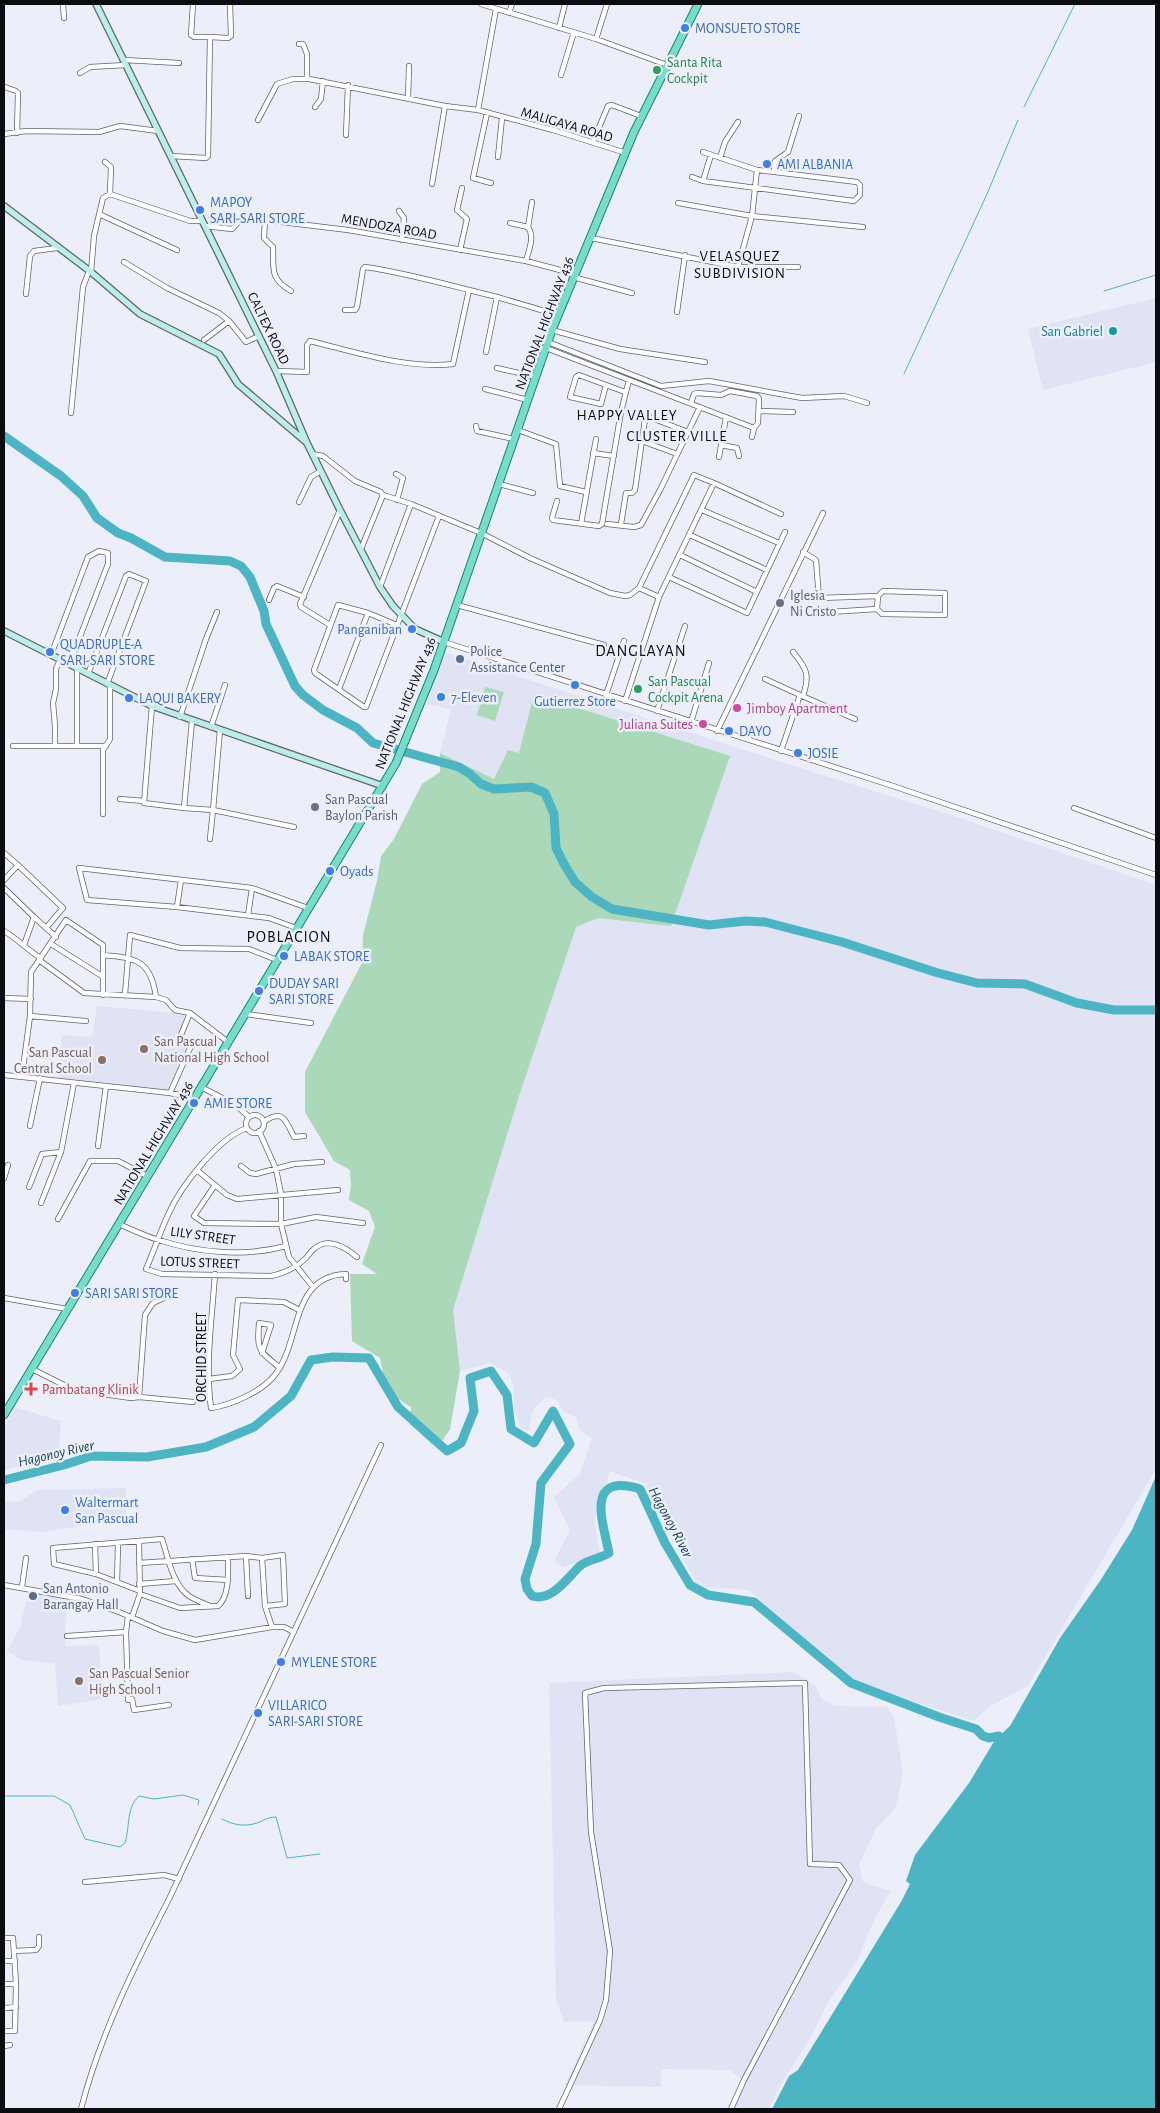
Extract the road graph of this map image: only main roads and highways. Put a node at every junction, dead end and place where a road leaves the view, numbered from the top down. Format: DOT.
graph roads {
  1 [pos="698,4"];
  2 [pos="4,1415"];
  1 -- 2 [label="main road, NATIONAL HIGHWAY 436"];
}
